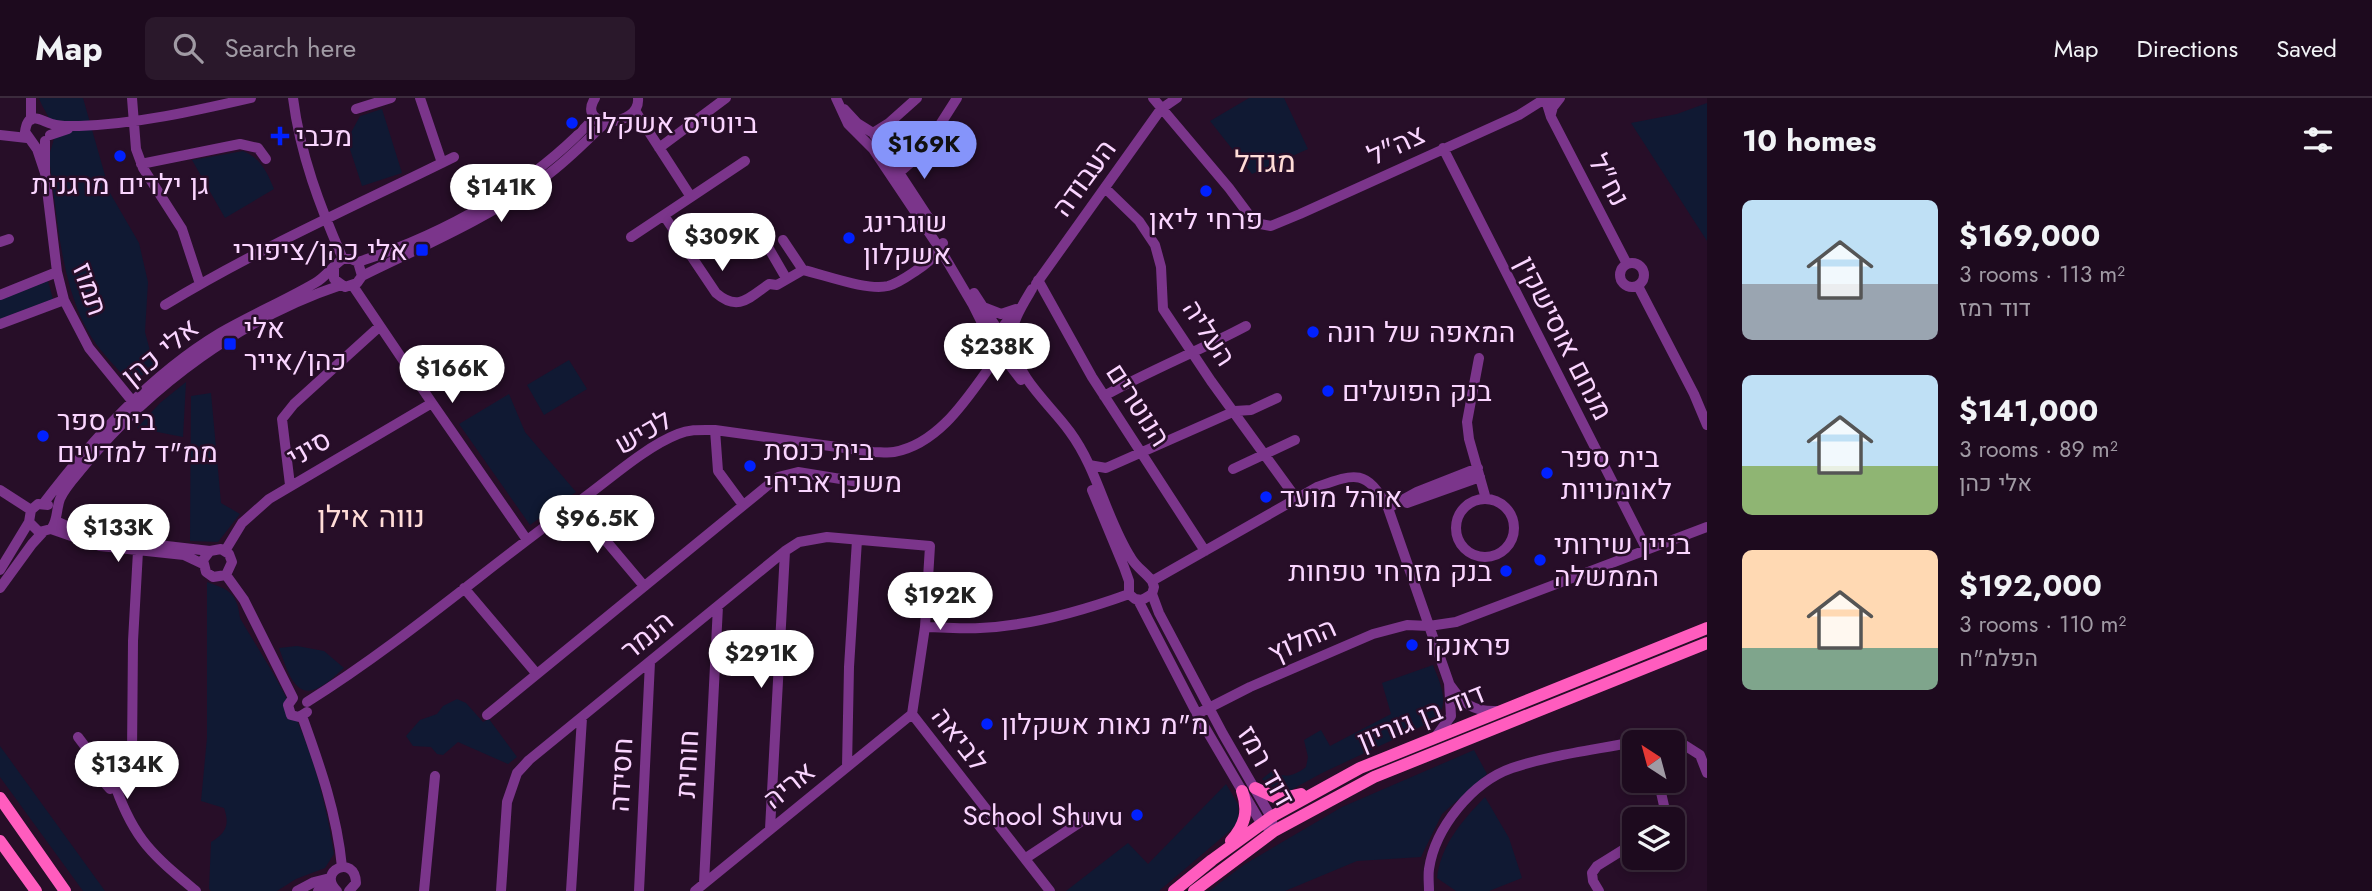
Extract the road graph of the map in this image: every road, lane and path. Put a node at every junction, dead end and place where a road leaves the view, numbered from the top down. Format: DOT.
graph roads {
  1 [pos="32,98"];
  2 [pos="132,98"];
  3 [pos="251,98"];
  4 [pos="293,98"];
  5 [pos="391,98"];
  6 [pos="420,98"];
  7 [pos="595,98"];
  8 [pos="638,98"];
  9 [pos="726,98"];
  10 [pos="917,98"];
  11 [pos="1153,98"];
  12 [pos="1177,98"];
  13 [pos="1548,98"];
  14 [pos="1560,98"];
  15 [pos="836,100"];
  16 [pos="954,100"];
  17 [pos="356,109"];
  18 [pos="1161,109"];
  19 [pos="635,112"];
  20 [pos="594,117"];
  21 [pos="1551,117"];
  22 [pos="133,120"];
  23 [pos="606,122"];
  24 [pos="38,131"];
  25 [pos="873,133"];
  26 [pos="0,135"];
  27 [pos="659,148"];
  28 [pos="1443,148"];
  29 [pos="454,157"];
  30 [pos="266,159"];
  31 [pos="745,161"];
  32 [pos="442,163"];
  33 [pos="141,164"];
  34 [pos="896,175"];
  35 [pos="1105,188"];
  36 [pos="691,197"];
  37 [pos="665,217"];
  38 [pos="326,220"];
  39 [pos="631,237"];
  40 [pos="783,240"];
  41 [pos="942,245"];
  42 [pos="768,247"];
  43 [pos="343,259"];
  44 [pos="358,262"];
  45 [pos="1627,264"];
  46 [pos="334,269"];
  47 [pos="57,272"];
  48 [pos="795,274"];
  49 [pos="362,276"];
  50 [pos="200,284"];
  51 [pos="1035,284"];
  52 [pos="341,285"];
  53 [pos="354,286"];
  54 [pos="1638,286"];
  55 [pos="0,295"];
  56 [pos="64,300"];
  57 [pos="165,305"];
  58 [pos="982,306"];
  59 [pos="1016,309"];
  60 [pos="0,324"];
  61 [pos="380,326"];
  62 [pos="1246,326"];
  63 [pos="1012,341"];
  64 [pos="996,342"];
  65 [pos="1192,353"];
  66 [pos="1479,358"];
  67 [pos="1016,372"];
  68 [pos="983,375"];
  69 [pos="969,394"];
  70 [pos="1694,394"];
  71 [pos="1104,396"];
  72 [pos="1277,398"];
  73 [pos="133,402"];
  74 [pos="432,403"];
  75 [pos="1235,411"];
  76 [pos="1707,411"];
  77 [pos="1707,425"];
  78 [pos="715,429"];
  79 [pos="1295,440"];
  80 [pos="1141,452"];
  81 [pos="1265,454"];
  82 [pos="1089,465"];
  83 [pos="1233,469"];
  84 [pos="1479,472"];
  85 [pos="865,483"];
  86 [pos="290,485"];
  87 [pos="0,490"];
  88 [pos="1296,498"];
  89 [pos="1486,499"];
  90 [pos="43,504"];
  91 [pos="575,504"];
  92 [pos="743,505"];
  93 [pos="1388,508"];
  94 [pos="31,510"];
  95 [pos="29,522"];
  96 [pos="51,524"];
  97 [pos="1707,527"];
  98 [pos="527,540"];
  99 [pos="857,540"];
  100 [pos="930,546"];
  101 [pos="1646,548"];
  102 [pos="138,551"];
  103 [pos="210,551"];
  104 [pos="225,551"];
  105 [pos="785,551"];
  106 [pos="1205,551"];
  107 [pos="203,564"];
  108 [pos="0,570"];
  109 [pos="1142,574"];
  110 [pos="226,575"];
  111 [pos="1129,581"];
  112 [pos="1152,581"];
  113 [pos="644,586"];
  114 [pos="0,588"];
  115 [pos="464,589"];
  116 [pos="1152,594"];
  117 [pos="1133,597"];
  118 [pos="718,606"];
  119 [pos="1429,626"];
  120 [pos="925,627"];
  121 [pos="1707,628"];
  122 [pos="1707,643"];
  123 [pos="650,662"];
  124 [pos="536,673"];
  125 [pos="1449,683"];
  126 [pos="293,698"];
  127 [pos="307,702"];
  128 [pos="1209,708"];
  129 [pos="1502,711"];
  130 [pos="912,714"];
  131 [pos="1197,714"];
  132 [pos="487,715"];
  133 [pos="302,716"];
  134 [pos="582,718"];
  135 [pos="1437,735"];
  136 [pos="78,737"];
  137 [pos="1685,744"];
  138 [pos="1622,745"];
  139 [pos="132,753"];
  140 [pos="1704,753"];
  141 [pos="108,765"];
  142 [pos="847,767"];
  143 [pos="1707,773"];
  144 [pos="435,776"];
  145 [pos="1321,787"];
  146 [pos="116,788"];
  147 [pos="1249,790"];
  148 [pos="0,799"];
  149 [pos="1088,817"];
  150 [pos="1266,820"];
  151 [pos="770,830"];
  152 [pos="1274,831"];
  153 [pos="0,841"];
  154 [pos="1622,850"];
  155 [pos="1220,854"];
  156 [pos="1026,858"];
  157 [pos="342,867"];
  158 [pos="333,885"];
  159 [pos="699,887"];
  160 [pos="36,891"];
  161 [pos="65,891"];
  162 [pos="196,891"];
  163 [pos="298,891"];
  164 [pos="318,891"];
  165 [pos="349,891"];
  166 [pos="424,891"];
  167 [pos="501,891"];
  168 [pos="571,891"];
  169 [pos="639,891"];
  170 [pos="1050,891"];
  171 [pos="1174,891"];
  172 [pos="1194,891"];
  173 [pos="1429,891"];
  174 [pos="1599,891"];
  1 -- 24 [label="street, תמוז"];
  2 -- 22 [label="street"];
  3 -- 22 [label="street"];
  4 -- 38 [label="street"];
  5 -- 17 [label="street"];
  6 -- 32 [label="street"];
  7 -- 20 [label="street"];
  8 -- 19 [label="street"];
  9 -- 27 [label="street"];
  10 -- 25 [label="street"];
  11 -- 18 [label="street"];
  12 -- 18 [label="street, העבודה"];
  13 -- 21 [label="street, נח\"ל"];
  13 -- 28 [label="street, צה\"ל"];
  14 -- 21 [label="street"];
  15 -- 25 [label="street"];
  15 -- 34 [label="street"];
  16 -- 34 [label="street"];
  18 -- 28 [label="street, צה\"ל"];
  18 -- 35 [label="street, העבודה"];
  19 -- 23 [label="street"];
  19 -- 27 [label="street"];
  20 -- 23 [label="street"];
  20 -- 44 [label="street"];
  21 -- 45 [label="street, נח\"ל"];
  22 -- 24 [label="street"];
  22 -- 33 [label="street"];
  23 -- 49 [label="street"];
  24 -- 26 [label="street"];
  24 -- 47 [label="street, תמוז"];
  25 -- 34 [label="street"];
  27 -- 36 [label="street"];
  28 -- 101 [label="street, מנחם אוסישקין"];
  29 -- 32 [label="street"];
  30 -- 33 [label="street"];
  31 -- 36 [label="street"];
  32 -- 38 [label="street"];
  33 -- 50 [label="street"];
  34 -- 41 [label="street"];
  35 -- 51 [label="street, העבודה"];
  35 -- 65 [label="street, העליה"];
  36 -- 37 [label="street"];
  37 -- 39 [label="street"];
  37 -- 48 [label="street"];
  38 -- 43 [label="street"];
  38 -- 50 [label="street"];
  40 -- 48 [label="street"];
  41 -- 48 [label="street"];
  41 -- 58 [label="street"];
  41 -- 64 [label="street"];
  42 -- 48 [label="street"];
  43 -- 44 [label="street"];
  43 -- 46 [label="street"];
  44 -- 49 [label="street"];
  45 -- 54 [label="street"];
  45 -- 54 [label="street"];
  46 -- 52 [label="street"];
  46 -- 73 [label="street, אלי כהן"];
  47 -- 55 [label="street"];
  47 -- 56 [label="street, תמוז"];
  49 -- 53 [label="street"];
  50 -- 57 [label="street"];
  51 -- 59 [label="street, העבודה"];
  51 -- 63 [label="street, העבודה"];
  51 -- 71 [label="street, הנוטרים"];
  52 -- 53 [label="street"];
  52 -- 96 [label="street, אלי כהן"];
  53 -- 61 [label="street"];
  54 -- 70 [label="street"];
  56 -- 60 [label="street"];
  56 -- 73 [label="street, תמוז"];
  58 -- 59 [label="street"];
  58 -- 64 [label="street"];
  59 -- 64 [label="street, העבודה"];
  61 -- 74 [label="street"];
  61 -- 86 [label="street"];
  62 -- 65 [label="street"];
  63 -- 64 [label="street"];
  63 -- 64 [label="street"];
  63 -- 82 [label="street"];
  64 -- 67 [label="street"];
  64 -- 68 [label="street, לכיש"];
  64 -- 69 [label="street, לכיש"];
  65 -- 71 [label="street"];
  65 -- 75 [label="street, העליה"];
  66 -- 84 [label="street"];
  67 -- 68 [label="street"];
  67 -- 111 [label="street"];
  68 -- 69 [label="street, לכיש"];
  69 -- 78 [label="street, לכיש"];
  70 -- 76 [label="street"];
  70 -- 77 [label="street"];
  71 -- 80 [label="street, הנוטרים"];
  72 -- 75 [label="street"];
  73 -- 90 [label="street, אלי כהן"];
  74 -- 86 [label="street, סיני"];
  74 -- 98 [label="street"];
  75 -- 80 [label="street"];
  75 -- 81 [label="street, העליה"];
  78 -- 91 [label="street, לכיש"];
  78 -- 92 [label="street"];
  79 -- 81 [label="street"];
  80 -- 82 [label="street"];
  80 -- 106 [label="street, הנוטרים"];
  81 -- 83 [label="street"];
  81 -- 88 [label="street, העליה"];
  82 -- 109 [label="street"];
  84 -- 89 [label="street"];
  84 -- 93 [label="street"];
  85 -- 92 [label="street"];
  86 -- 104 [label="street, סיני"];
  87 -- 94 [label="street"];
  88 -- 93 [label="street"];
  88 -- 106 [label="street"];
  89 -- 89 [label="street"];
  90 -- 94 [label="street"];
  90 -- 96 [label="street"];
  91 -- 98 [label="street, לכיש"];
  91 -- 113 [label="street"];
  92 -- 113 [label="street"];
  93 -- 119 [label="street"];
  94 -- 95 [label="street"];
  95 -- 96 [label="street"];
  95 -- 108 [label="street"];
  96 -- 102 [label="street"];
  96 -- 103 [label="street"];
  96 -- 114 [label="street, אלי כהן"];
  97 -- 101 [label="street, החלוץ"];
  98 -- 115 [label="street, לכיש"];
  99 -- 100 [label="street, הנמר"];
  99 -- 105 [label="street, הנמר"];
  99 -- 142 [label="street"];
  100 -- 120 [label="street, לביאה"];
  101 -- 119 [label="street, החלוץ"];
  102 -- 107 [label="street"];
  102 -- 139 [label="street"];
  103 -- 104 [label="street"];
  103 -- 107 [label="street"];
  104 -- 110 [label="street"];
  105 -- 118 [label="street, הנמר"];
  105 -- 151 [label="street"];
  106 -- 112 [label="street"];
  107 -- 110 [label="street"];
  109 -- 111 [label="street"];
  109 -- 112 [label="street"];
  110 -- 126 [label="street"];
  111 -- 117 [label="street"];
  112 -- 116 [label="street"];
  113 -- 124 [label="street"];
  115 -- 124 [label="street"];
  115 -- 127 [label="street, לכיש"];
  116 -- 117 [label="street"];
  116 -- 128 [label="street, דוד רמז"];
  117 -- 120 [label="street"];
  117 -- 131 [label="street, דוד רמז"];
  118 -- 123 [label="street, הנמר"];
  118 -- 159 [label="street, חוחית"];
  119 -- 125 [label="street"];
  119 -- 128 [label="street, החלוץ"];
  120 -- 130 [label="street, לביאה"];
  121 -- 129 [label="main road, דוד בן גוריון"];
  122 -- 152 [label="main road, דוד בן גוריון"];
  123 -- 134 [label="street, הנמר"];
  123 -- 169 [label="street, חסידה"];
  124 -- 132 [label="street"];
  125 -- 129 [label="street"];
  125 -- 135 [label="street"];
  126 -- 127 [label="street"];
  126 -- 133 [label="street"];
  127 -- 133 [label="street"];
  128 -- 131 [label="street, החלוץ"];
  128 -- 147 [label="street, דוד רמז"];
  129 -- 135 [label="main road, דוד בן גוריון"];
  130 -- 142 [label="street, אריה"];
  130 -- 156 [label="street, לביאה"];
  131 -- 147 [label="street, דוד רמז"];
  133 -- 157 [label="street"];
  134 -- 167 [label="street, הנמר"];
  134 -- 168 [label="street"];
  135 -- 145 [label="main road, דוד בן גוריון"];
  136 -- 141 [label="street"];
  137 -- 140 [label="street"];
  138 -- 173 [label="street"];
  139 -- 141 [label="street"];
  139 -- 146 [label="street"];
  140 -- 143 [label="street"];
  141 -- 146 [label="street"];
  142 -- 151 [label="street, אריה"];
  144 -- 166 [label="street"];
  145 -- 147 [label="main road"];
  145 -- 150 [label="main road, דוד בן גוריון"];
  146 -- 162 [label="street"];
  147 -- 150 [label="street, דוד רמז"];
  147 -- 155 [label="main road"];
  148 -- 161 [label="main road"];
  149 -- 156 [label="street"];
  150 -- 152 [label="street, דוד רמז"];
  150 -- 155 [label="main road, דוד בן גוריון"];
  151 -- 159 [label="street, אריה"];
  152 -- 172 [label="main road, דוד בן גוריון"];
  153 -- 160 [label="main road"];
  154 -- 174 [label="street"];
  155 -- 171 [label="main road, דוד בן גוריון"];
  156 -- 170 [label="street, לביאה"];
  157 -- 158 [label="street"];
  157 -- 165 [label="street"];
  158 -- 163 [label="street"];
  158 -- 164 [label="street"];
}
